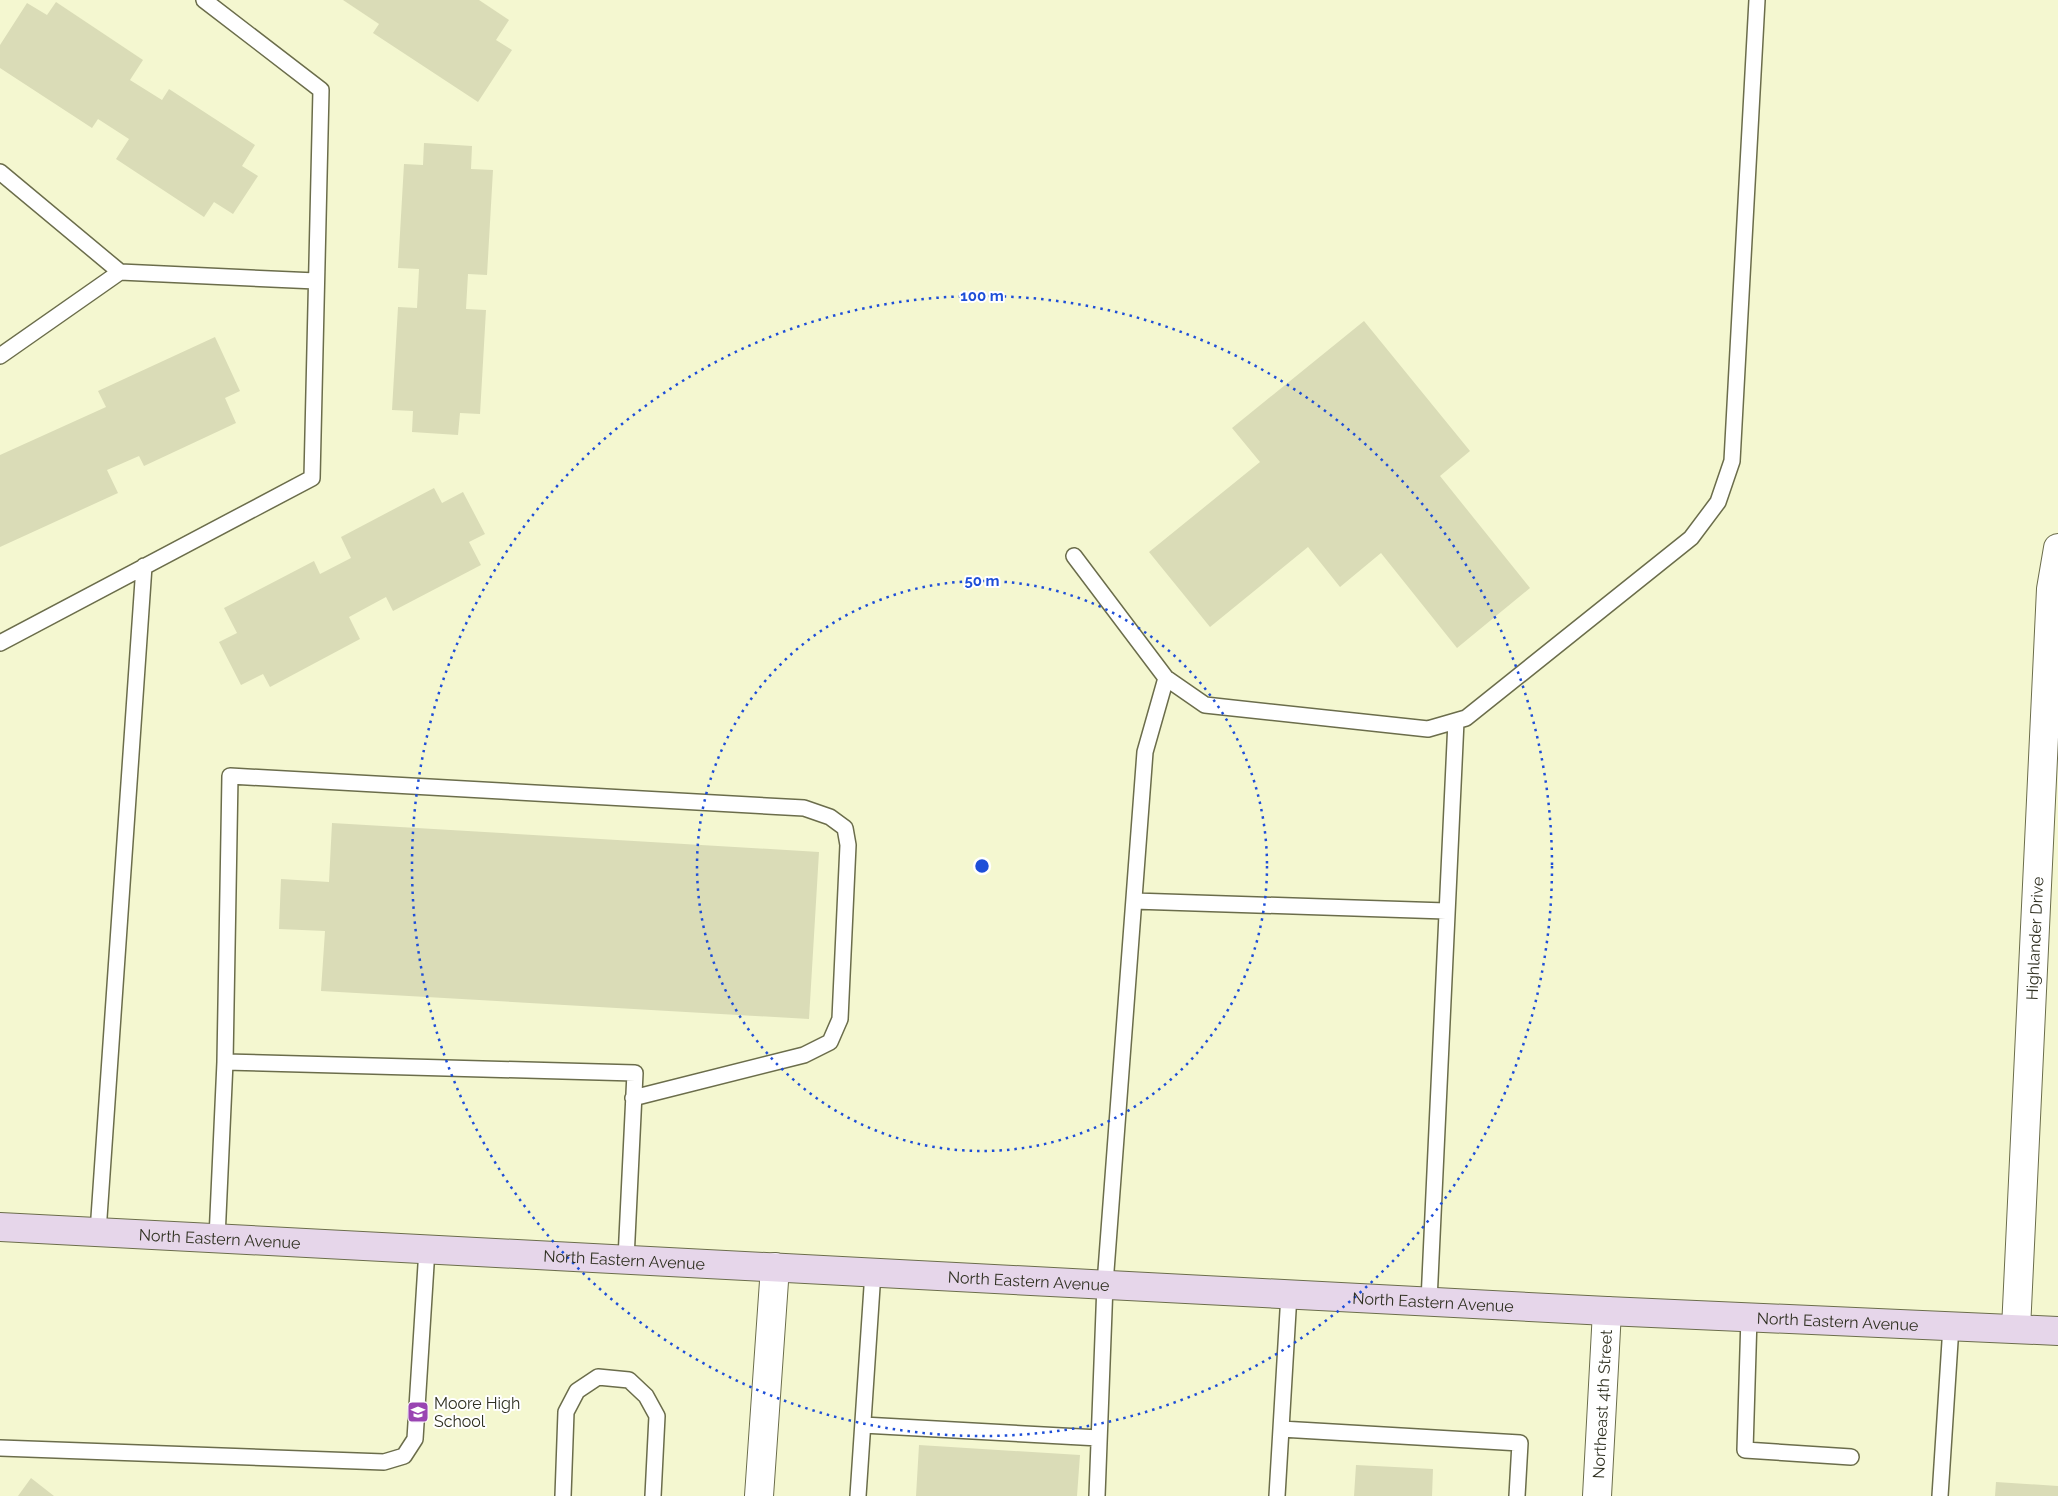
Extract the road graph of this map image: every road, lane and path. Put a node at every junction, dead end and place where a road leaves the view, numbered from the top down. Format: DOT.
graph roads {
  1 [pos="204,0"];
  2 [pos="1757,0"];
  3 [pos="0,172"];
  4 [pos="120,272"];
  5 [pos="316,281"];
  6 [pos="0,356"];
  7 [pos="2058,548"];
  8 [pos="1074,556"];
  9 [pos="144,566"];
  10 [pos="0,643"];
  11 [pos="1166,678"];
  12 [pos="1456,721"];
  13 [pos="1134,901"];
  14 [pos="1446,911"];
  15 [pos="225,1062"];
  16 [pos="634,1098"];
  17 [pos="0,1227"];
  18 [pos="98,1232"];
  19 [pos="217,1238"];
  20 [pos="427,1249"];
  21 [pos="626,1259"];
  22 [pos="775,1267"];
  23 [pos="873,1272"];
  24 [pos="1105,1284"];
  25 [pos="1289,1294"];
  26 [pos="1429,1301"];
  27 [pos="1607,1311"];
  28 [pos="1749,1317"];
  29 [pos="1952,1326"];
  30 [pos="2016,1329"];
  31 [pos="2058,1331"];
  32 [pos="863,1425"];
  33 [pos="1281,1429"];
  34 [pos="1099,1438"];
  35 [pos="0,1448"];
  36 [pos="1852,1457"];
  37 [pos="563,1496"];
  38 [pos="653,1496"];
  39 [pos="760,1496"];
  40 [pos="858,1496"];
  41 [pos="1097,1496"];
  42 [pos="1277,1496"];
  43 [pos="1517,1496"];
  44 [pos="1597,1496"];
  45 [pos="1940,1496"];
  1 -- 5 [label="lane"];
  2 -- 12 [label="lane"];
  3 -- 4 [label="lane"];
  4 -- 5 [label="lane"];
  4 -- 6 [label="lane"];
  5 -- 9 [label="lane"];
  7 -- 30 [label="street, Highlander Drive"];
  8 -- 11 [label="lane"];
  9 -- 10 [label="lane"];
  9 -- 18 [label="lane"];
  11 -- 12 [label="lane"];
  11 -- 13 [label="lane"];
  12 -- 14 [label="lane"];
  13 -- 14 [label="lane"];
  13 -- 24 [label="lane"];
  14 -- 26 [label="lane"];
  15 -- 16 [label="lane"];
  15 -- 16 [label="lane"];
  15 -- 19 [label="lane"];
  16 -- 21 [label="lane"];
  17 -- 18 [label="main road, North Eastern Avenue"];
  18 -- 19 [label="main road, North Eastern Avenue"];
  19 -- 20 [label="main road, North Eastern Avenue"];
  20 -- 21 [label="main road, North Eastern Avenue"];
  20 -- 35 [label="lane"];
  21 -- 22 [label="main road, North Eastern Avenue"];
  22 -- 23 [label="main road, North Eastern Avenue"];
  22 -- 39 [label="street"];
  23 -- 24 [label="main road, North Eastern Avenue"];
  23 -- 32 [label="lane"];
  24 -- 25 [label="main road, North Eastern Avenue"];
  24 -- 34 [label="lane"];
  25 -- 26 [label="main road, North Eastern Avenue"];
  25 -- 33 [label="lane"];
  26 -- 27 [label="main road, North Eastern Avenue"];
  27 -- 28 [label="main road, North Eastern Avenue"];
  27 -- 44 [label="street, Northeast 4th Street"];
  28 -- 29 [label="main road, North Eastern Avenue"];
  28 -- 36 [label="lane"];
  29 -- 30 [label="main road, North Eastern Avenue"];
  29 -- 45 [label="lane"];
  30 -- 31 [label="main road, North Eastern Avenue"];
  32 -- 34 [label="lane"];
  32 -- 40 [label="lane"];
  33 -- 42 [label="lane"];
  33 -- 43 [label="lane"];
  34 -- 41 [label="lane"];
  37 -- 38 [label="lane"];
}
